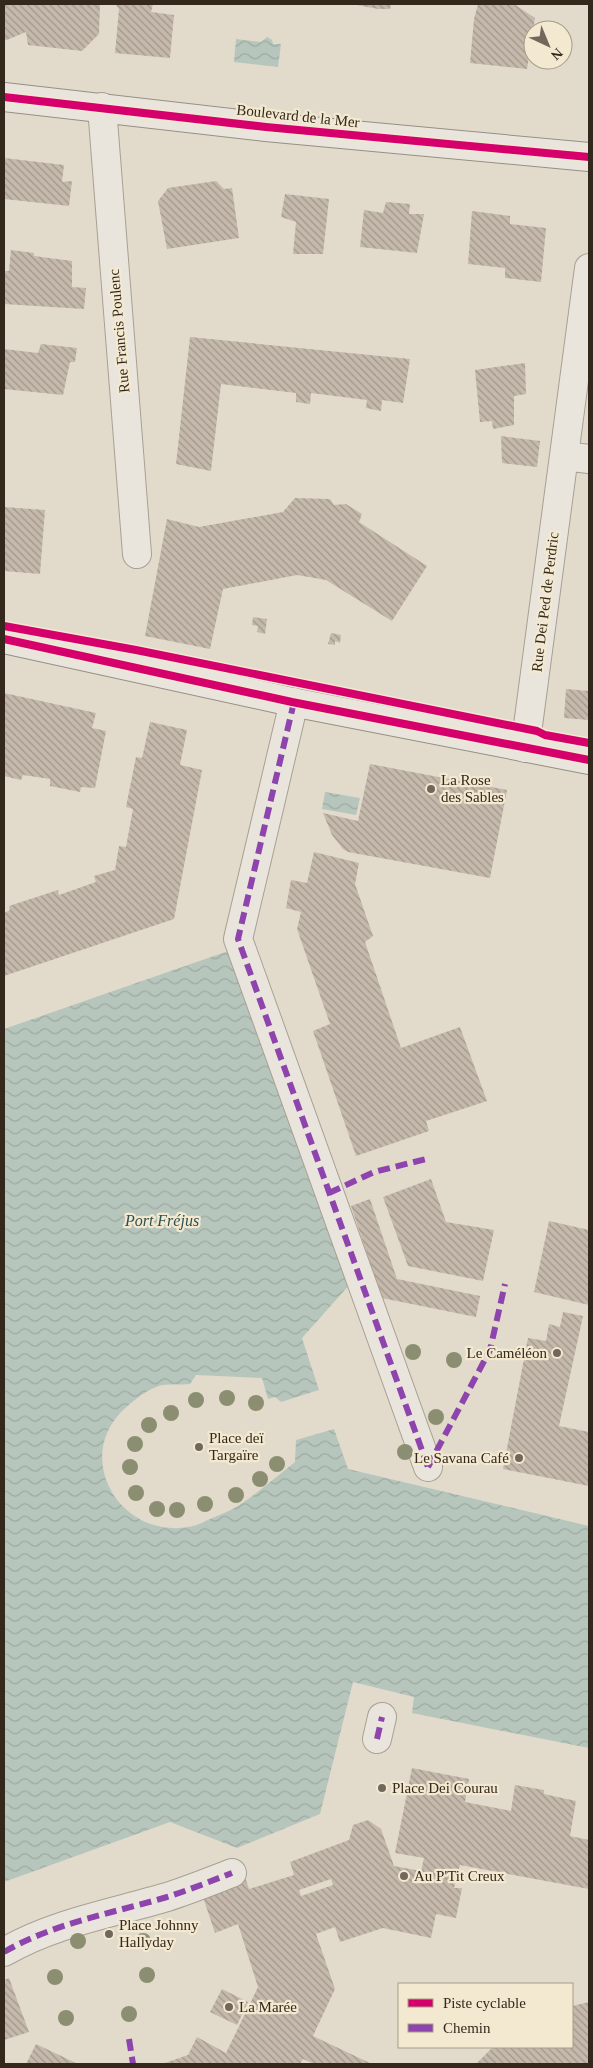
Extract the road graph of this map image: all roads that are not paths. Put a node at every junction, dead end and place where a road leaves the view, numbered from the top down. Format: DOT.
graph roads {
  1 [pos="4,97"];
  2 [pos="102,108"];
  3 [pos="589,157"];
  4 [pos="589,268"];
  5 [pos="577,458"];
  6 [pos="137,554"];
  7 [pos="4,639"];
  8 [pos="294,702"];
  9 [pos="525,748"];
  10 [pos="589,760"];
  11 [pos="428,1467"];
  12 [pos="232,1872"];
  13 [pos="4,1952"];
  1 -- 2 [label="street, Boulevard de la Mer"];
  2 -- 3 [label="street, Boulevard de la Mer"];
  2 -- 6 [label="street, Rue Francis Poulenc"];
  4 -- 5 [label="street, Rue Dei Ped de Perdric"];
  5 -- 9 [label="street, Rue Dei Ped de Perdric"];
  7 -- 8 [label="street"];
  8 -- 9 [label="street"];
  8 -- 11 [label="street"];
  9 -- 10 [label="street"];
  12 -- 13 [label="street"];
}
